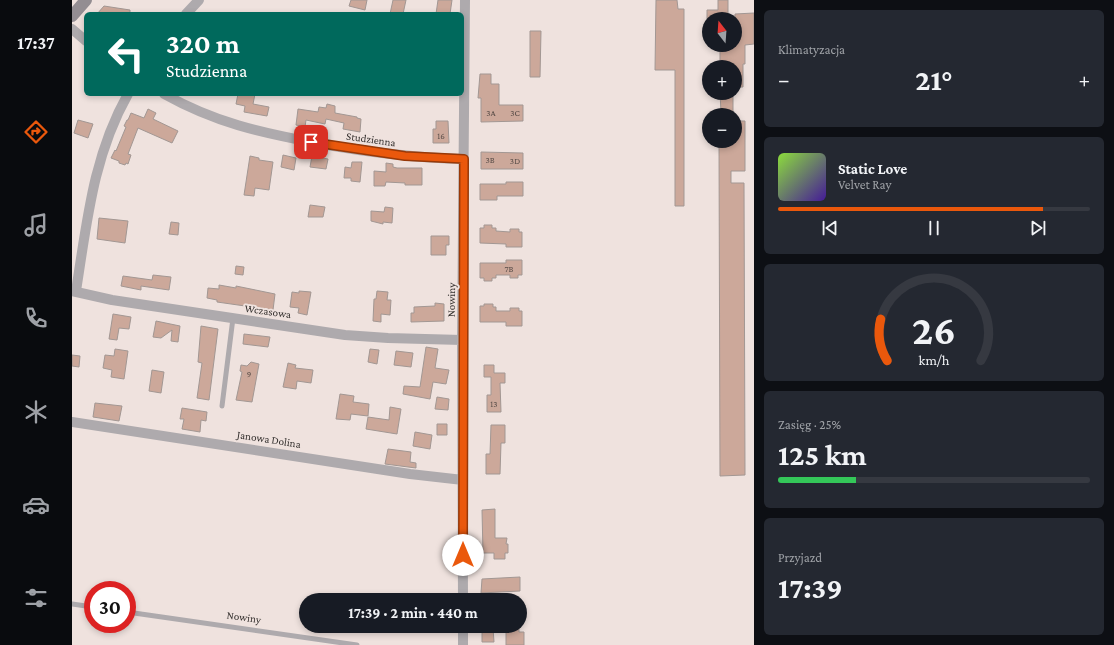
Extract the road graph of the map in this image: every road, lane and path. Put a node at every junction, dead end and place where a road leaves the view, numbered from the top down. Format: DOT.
graph roads {
  1 [pos="86,0"];
  2 [pos="199,0"];
  3 [pos="465,0"];
  4 [pos="188,12"];
  5 [pos="72,16"];
  6 [pos="72,29"];
  7 [pos="84,39"];
  8 [pos="127,96"];
  9 [pos="168,96"];
  10 [pos="464,159"];
  11 [pos="74,291"];
  12 [pos="233,318"];
  13 [pos="462,340"];
  14 [pos="222,406"];
  15 [pos="72,422"];
  16 [pos="463,480"];
  17 [pos="463,593"];
  18 [pos="72,604"];
  19 [pos="84,606"];
  20 [pos="136,613"];
  21 [pos="463,633"];
  22 [pos="357,645"];
  23 [pos="463,645"];
  1 -- 5 [label="street"];
  2 -- 4 [label="street"];
  3 -- 10 [label="street, Nowiny"];
  6 -- 7 [label="street"];
  8 -- 11 [label="street"];
  9 -- 10 [label="street, Studzienna"];
  10 -- 13 [label="street, Nowiny"];
  11 -- 12 [label="street, Wczasowa"];
  12 -- 13 [label="street, Wczasowa"];
  12 -- 14 [label="lane"];
  13 -- 16 [label="street, Nowiny"];
  15 -- 16 [label="street, Janowa Dolina"];
  16 -- 17 [label="street, Nowiny"];
  18 -- 19 [label="lane"];
  20 -- 22 [label="lane, Nowiny"];
  21 -- 23 [label="street"];
}
